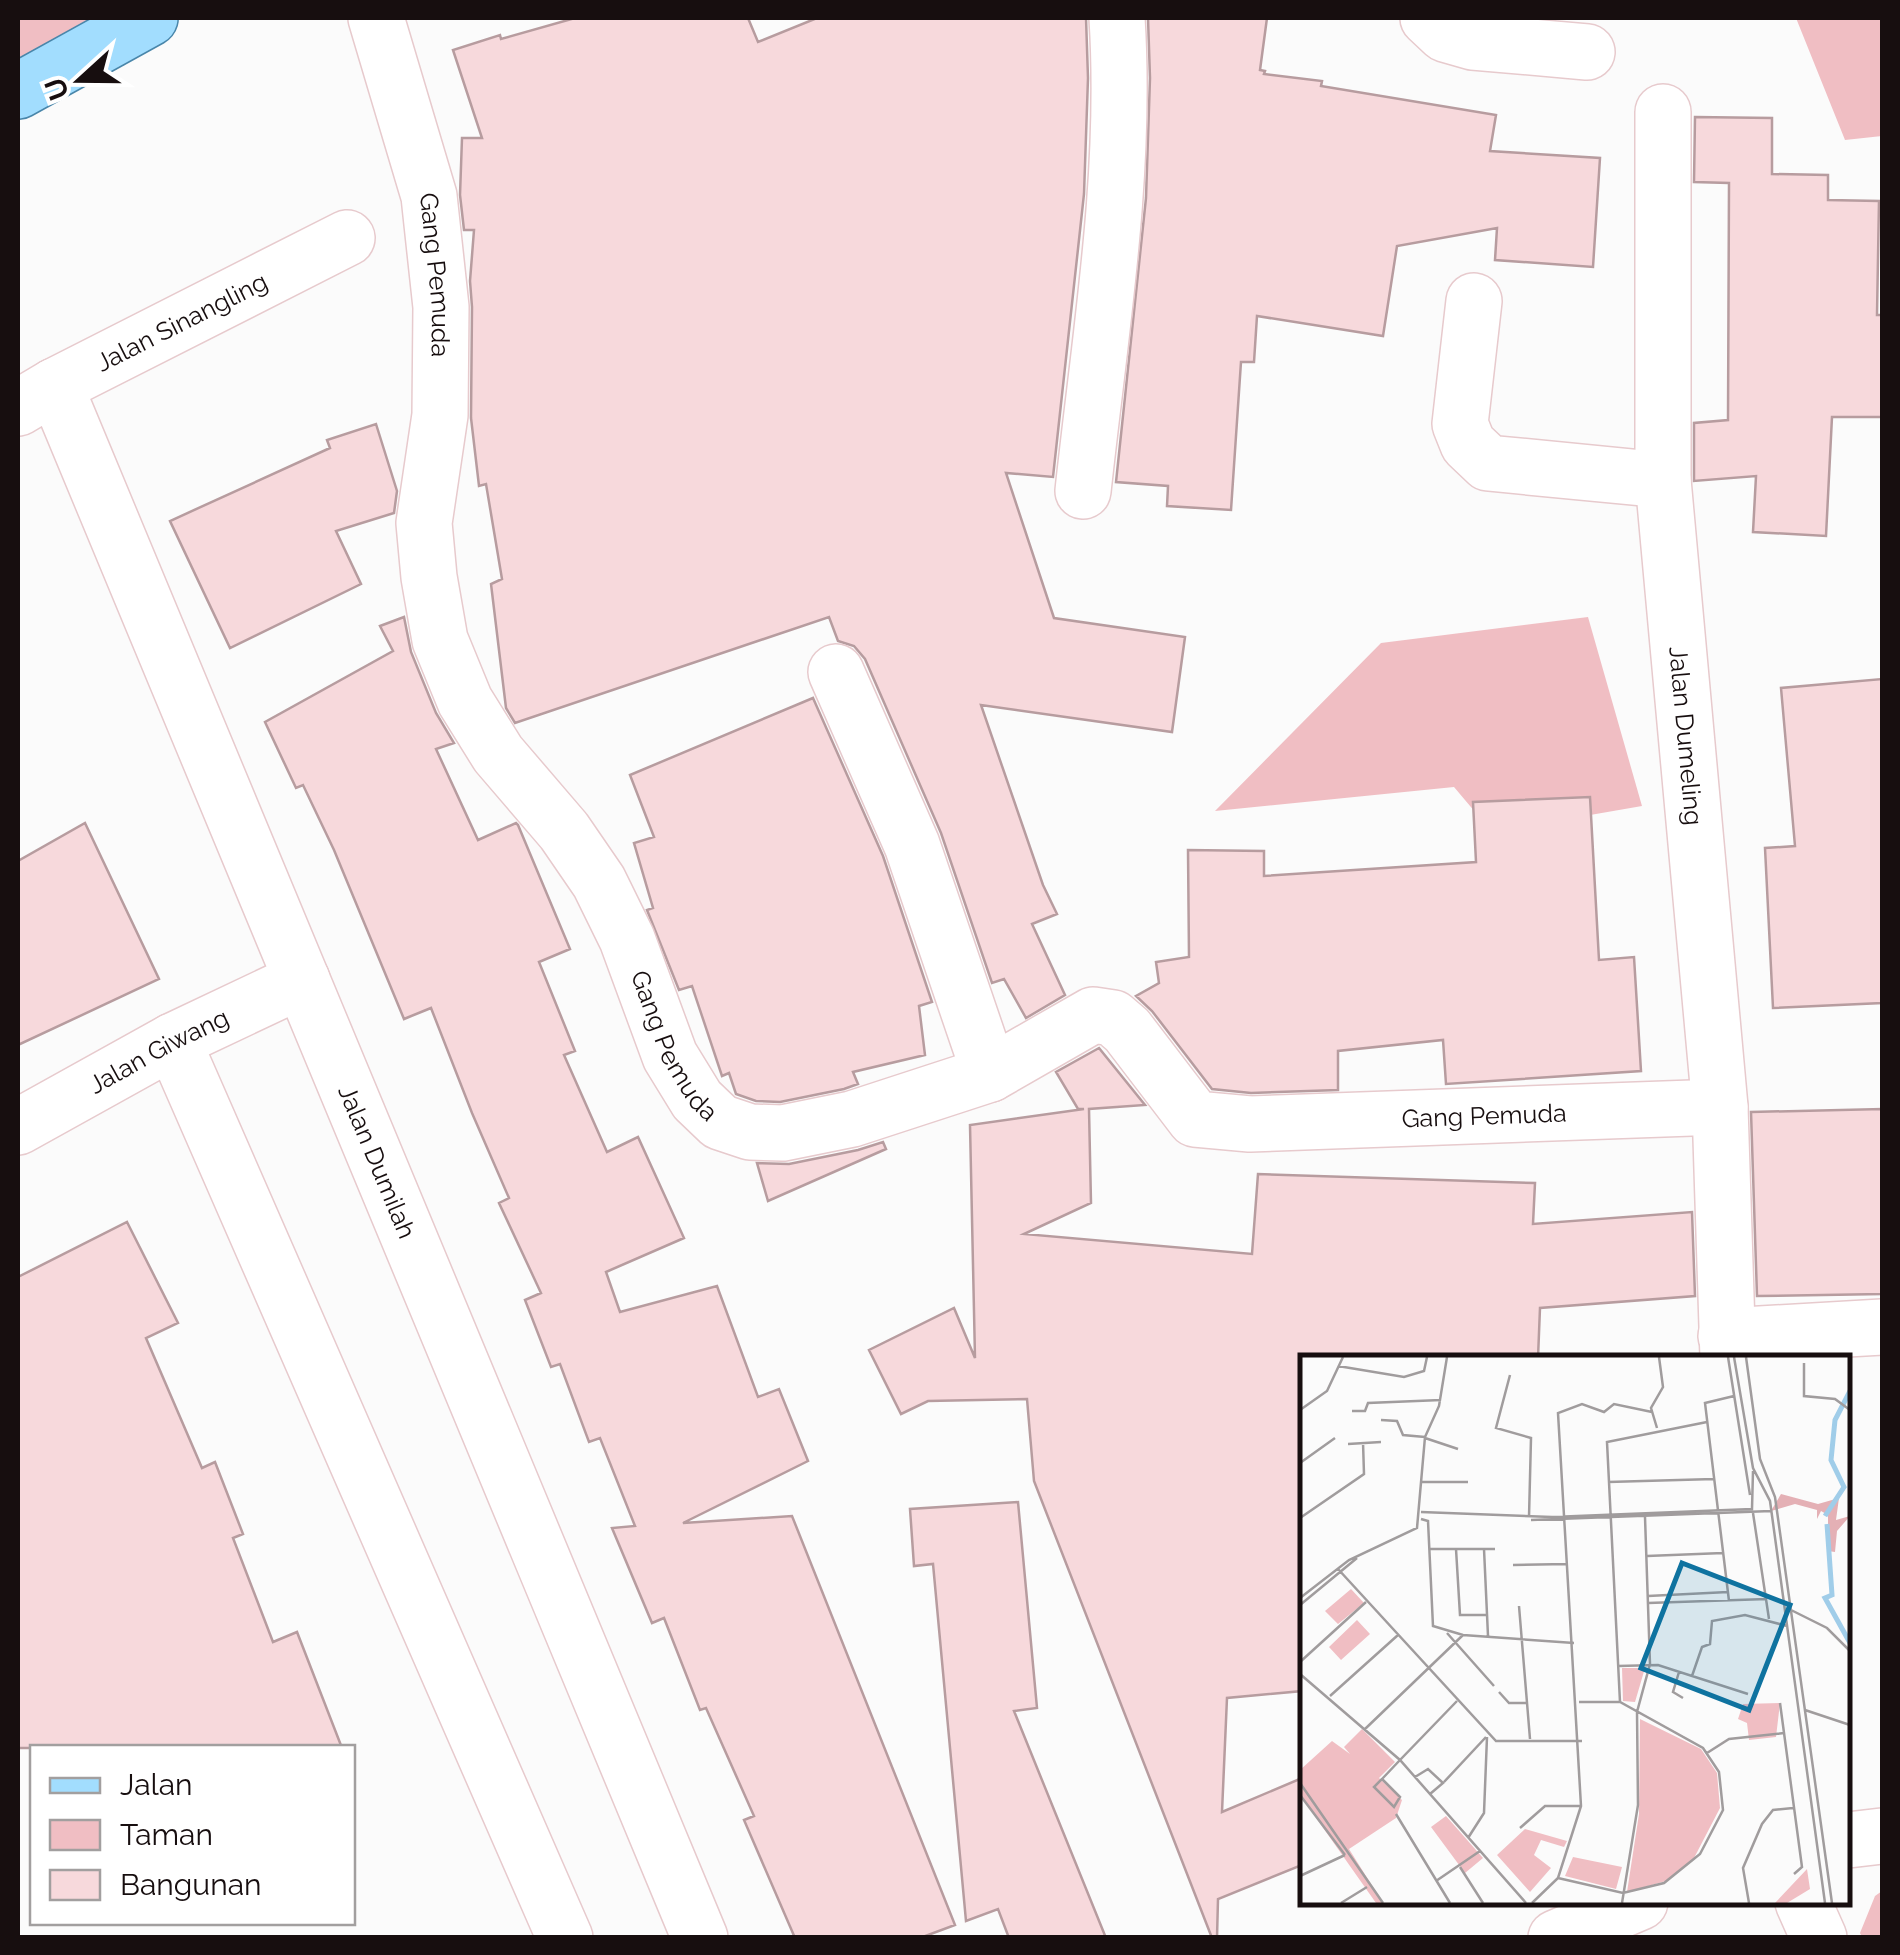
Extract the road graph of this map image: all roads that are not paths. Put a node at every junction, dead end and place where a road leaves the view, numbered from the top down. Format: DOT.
graph roads {
  1 [pos="150,18"];
  2 [pos="376,18"];
  3 [pos="1117,18"];
  4 [pos="1428,18"];
  5 [pos="1587,52"];
  6 [pos="18,92"];
  7 [pos="1663,112"];
  8 [pos="347,238"];
  9 [pos="1474,301"];
  10 [pos="36,397"];
  11 [pos="1663,480"];
  12 [pos="1083,490"];
  13 [pos="836,672"];
  14 [pos="302,980"];
  15 [pos="173,1041"];
  16 [pos="990,1074"];
  17 [pos="1720,1107"];
  18 [pos="18,1127"];
  19 [pos="1882,1327"];
  20 [pos="1727,1347"];
  21 [pos="1882,1836"];
  22 [pos="1850,1840"];
  23 [pos="1633,1905"];
  24 [pos="1804,1905"];
  25 [pos="564,1938"];
  26 [pos="700,1938"];
  27 [pos="1556,1938"];
  28 [pos="1819,1938"];
  1 -- 6 [label="main road"];
  2 -- 16 [label="street, Gang Pemuda"];
  3 -- 12 [label="street"];
  4 -- 5 [label="street"];
  7 -- 11 [label="street, Jalan Dumeling"];
  8 -- 10 [label="street, Jalan Sinangling"];
  9 -- 11 [label="street"];
  10 -- 14 [label="street, Jalan Dumilah"];
  11 -- 17 [label="street, Jalan Dumeling"];
  13 -- 16 [label="street"];
  14 -- 15 [label="street, Jalan Giwang"];
  14 -- 26 [label="street, Jalan Dumilah"];
  15 -- 18 [label="street, Jalan Giwang"];
  15 -- 25 [label="street"];
  16 -- 17 [label="street, Gang Pemuda"];
  17 -- 20 [label="street, Jalan Dumeling"];
  19 -- 20 [label="street"];
  21 -- 22 [label="street"];
  23 -- 27 [label="street"];
  24 -- 28 [label="street"];
}
